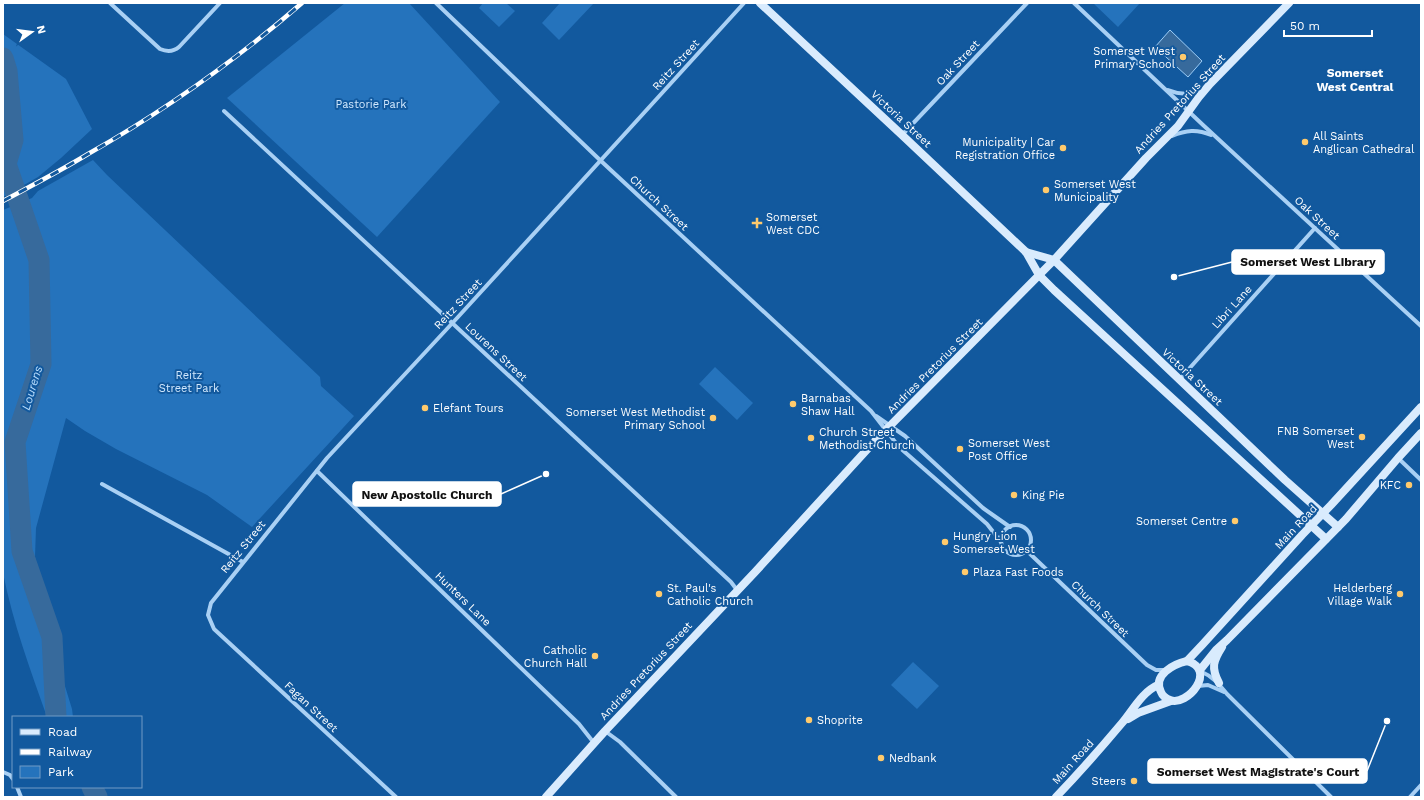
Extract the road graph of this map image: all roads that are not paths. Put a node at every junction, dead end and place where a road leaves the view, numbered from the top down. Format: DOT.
graph roads {
  1 [pos="110,3"];
  2 [pos="220,3"];
  3 [pos="436,3"];
  4 [pos="744,3"];
  5 [pos="760,3"];
  6 [pos="1027,3"];
  7 [pos="1074,3"];
  8 [pos="1289,3"];
  9 [pos="1207,87"];
  10 [pos="1164,88"];
  11 [pos="224,111"];
  12 [pos="1188,111"];
  13 [pos="902,135"];
  14 [pos="1165,140"];
  15 [pos="1218,140"];
  16 [pos="601,161"];
  17 [pos="1315,228"];
  18 [pos="1026,252"];
  19 [pos="1054,260"];
  20 [pos="1039,275"];
  21 [pos="452,324"];
  22 [pos="1421,326"];
  23 [pos="1179,380"];
  24 [pos="1421,407"];
  25 [pos="888,428"];
  26 [pos="1421,433"];
  27 [pos="1398,458"];
  28 [pos="317,471"];
  29 [pos="1421,480"];
  30 [pos="102,484"];
  31 [pos="1323,514"];
  32 [pos="1311,526"];
  33 [pos="1010,527"];
  34 [pos="1338,527"];
  35 [pos="1326,539"];
  36 [pos="1001,542"];
  37 [pos="1027,551"];
  38 [pos="243,562"];
  39 [pos="737,590"];
  40 [pos="214,630"];
  41 [pos="1227,640"];
  42 [pos="1187,661"];
  43 [pos="1166,670"];
  44 [pos="1200,670"];
  45 [pos="1219,683"];
  46 [pos="1158,685"];
  47 [pos="1196,686"];
  48 [pos="1227,694"];
  49 [pos="1171,701"];
  50 [pos="1123,723"];
  51 [pos="605,731"];
  52 [pos="594,742"];
  53 [pos="3,772"];
  54 [pos="12,777"];
  55 [pos="1421,785"];
  56 [pos="396,797"];
  57 [pos="546,797"];
  58 [pos="676,797"];
  59 [pos="1056,797"];
  60 [pos="1331,797"];
  61 [pos="1410,797"];
  1 -- 2 [label="street"];
  3 -- 16 [label="street, Church Street"];
  4 -- 16 [label="street, Reitz Street"];
  5 -- 13 [label="main road, Victoria Street"];
  6 -- 13 [label="street, Oak Street"];
  7 -- 10 [label="street, Oak Street"];
  8 -- 9 [label="main road, Andries Pretorius Street"];
  9 -- 10 [label="street, Oak Street"];
  9 -- 12 [label="main road, Andries Pretorius Street"];
  10 -- 12 [label="street, Oak Street"];
  11 -- 21 [label="street, Lourens Street"];
  12 -- 14 [label="main road, Andries Pretorius Street"];
  12 -- 15 [label="street, Oak Street"];
  13 -- 18 [label="main road, Victoria Street"];
  14 -- 15 [label="street, Oak Street"];
  14 -- 19 [label="main road, Andries Pretorius Street"];
  15 -- 17 [label="street, Oak Street"];
  16 -- 21 [label="street, Reitz Street"];
  16 -- 25 [label="street, Church Street"];
  17 -- 22 [label="street, Oak Street"];
  17 -- 23 [label="street, Libri Lane"];
  18 -- 19 [label="main road, Victoria Street"];
  18 -- 20 [label="main road, Victoria Street"];
  19 -- 20 [label="main road, Andries Pretorius Street"];
  19 -- 23 [label="main road, Victoria Street"];
  20 -- 25 [label="main road, Andries Pretorius Street"];
  20 -- 32 [label="main road, Victoria Street"];
  21 -- 28 [label="street, Reitz Street"];
  21 -- 39 [label="street, Lourens Street"];
  23 -- 31 [label="main road, Victoria Street"];
  24 -- 31 [label="main road, Main Road"];
  25 -- 33 [label="street, Church Street"];
  25 -- 36 [label="street, Church Street"];
  25 -- 39 [label="main road, Andries Pretorius Street"];
  26 -- 27 [label="main road"];
  27 -- 29 [label="street"];
  27 -- 34 [label="main road"];
  28 -- 38 [label="street, Reitz Street"];
  28 -- 52 [label="street, Hunters Lane"];
  30 -- 38 [label="street"];
  31 -- 32 [label="main road, Main Road"];
  31 -- 34 [label="main road, Victoria Street"];
  32 -- 35 [label="main road, Victoria Street"];
  32 -- 42 [label="main road, Main Road"];
  33 -- 36 [label="street"];
  33 -- 37 [label="street, Church Street"];
  34 -- 35 [label="main road"];
  35 -- 41 [label="main road"];
  36 -- 37 [label="street, Church Street"];
  37 -- 43 [label="street, Church Street"];
  38 -- 40 [label="street, Reitz Street"];
  39 -- 51 [label="main road, Andries Pretorius Street"];
  40 -- 56 [label="street, Fagan Street"];
  41 -- 44 [label="main road"];
  41 -- 45 [label="main road"];
  42 -- 43 [label="main road"];
  42 -- 44 [label="main road"];
  43 -- 46 [label="main road"];
  44 -- 45 [label="street"];
  44 -- 47 [label="main road"];
  45 -- 48 [label="street"];
  46 -- 49 [label="main road"];
  46 -- 50 [label="main road, Main Road"];
  47 -- 48 [label="street"];
  47 -- 49 [label="main road"];
  48 -- 60 [label="street"];
  49 -- 50 [label="main road, Main Road"];
  50 -- 59 [label="main road, Main Road"];
  51 -- 52 [label="main road, Andries Pretorius Street"];
  51 -- 58 [label="street"];
  52 -- 57 [label="main road, Andries Pretorius Street"];
  53 -- 54 [label="street"];
  55 -- 61 [label="street"];
}
